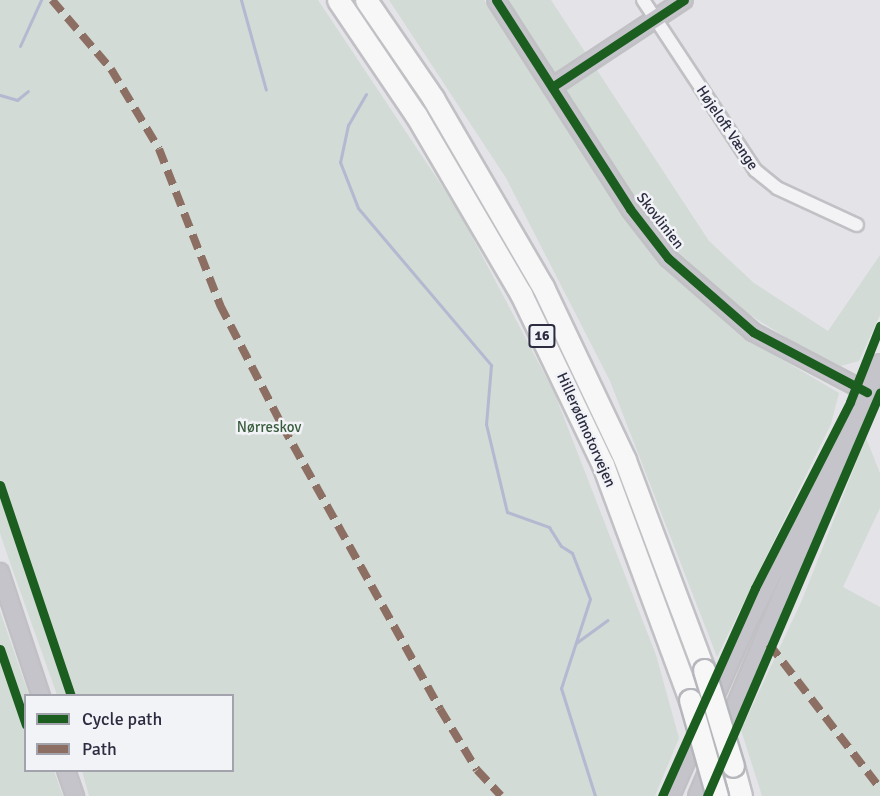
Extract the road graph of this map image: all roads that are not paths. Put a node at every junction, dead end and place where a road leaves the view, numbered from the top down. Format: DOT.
graph roads {
  1 [pos="338,0"];
  2 [pos="366,0"];
  3 [pos="496,0"];
  4 [pos="642,0"];
  5 [pos="684,0"];
  6 [pos="655,19"];
  7 [pos="552,87"];
  8 [pos="857,225"];
  9 [pos="880,363"];
  10 [pos="874,395"];
  11 [pos="859,408"];
  12 [pos="0,572"];
  13 [pos="40,694"];
  14 [pos="66,772"];
  15 [pos="75,796"];
  16 [pos="671,796"];
  17 [pos="697,796"];
  18 [pos="717,796"];
  19 [pos="741,796"];
  1 -- 18 [label="highway, Hillerødmotorvejen / 16, bridge"];
  2 -- 19 [label="highway, Hillerødmotorvejen / 16, bridge"];
  3 -- 7 [label="street, Skovlinien"];
  4 -- 6 [label="street, Højeloft Vænge"];
  5 -- 6 [label="street"];
  6 -- 7 [label="street"];
  6 -- 8 [label="street, Højeloft Vænge"];
  7 -- 10 [label="street, Skovlinien"];
  9 -- 10 [label="street"];
  10 -- 11 [label="street"];
  11 -- 16 [label="street"];
  11 -- 17 [label="street"];
  12 -- 13 [label="street"];
  14 -- 15 [label="street"];
}
